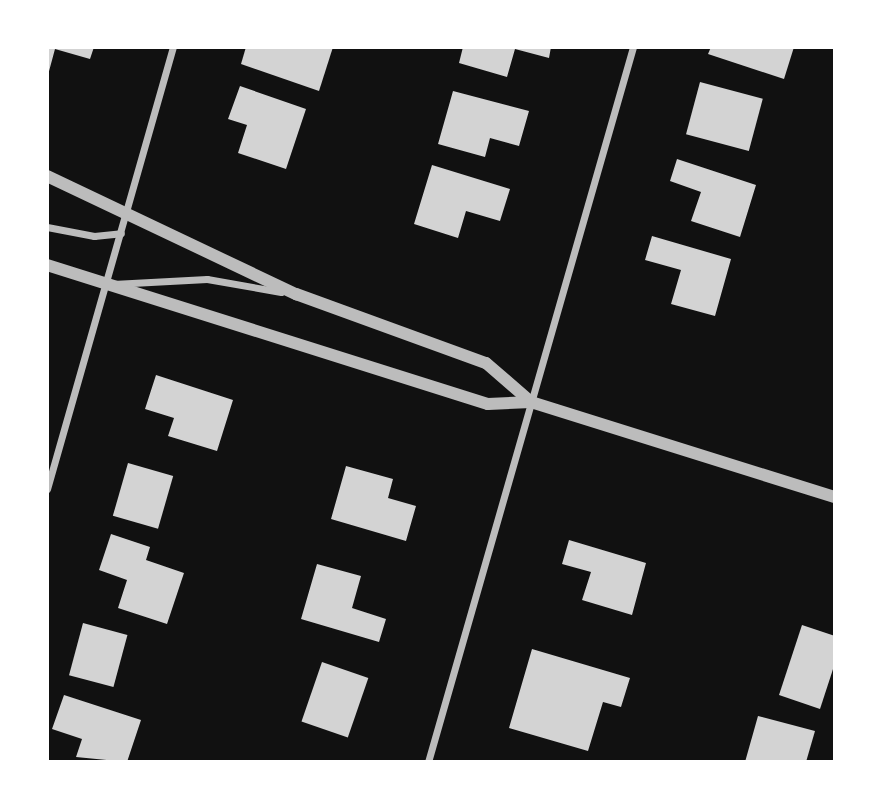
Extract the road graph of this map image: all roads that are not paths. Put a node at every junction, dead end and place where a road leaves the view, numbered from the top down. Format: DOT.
graph roads {
  1 [pos="173,47"];
  2 [pos="633,47"];
  3 [pos="51,179"];
  4 [pos="127,211"];
  5 [pos="47,227"];
  6 [pos="121,233"];
  7 [pos="47,265"];
  8 [pos="107,285"];
  9 [pos="296,294"];
  10 [pos="531,402"];
  11 [pos="47,489"];
  12 [pos="835,497"];
  13 [pos="428,762"];
  1 -- 4 [label="street"];
  2 -- 10 [label="street"];
  3 -- 4 [label="street"];
  4 -- 6 [label="street"];
  4 -- 9 [label="street"];
  5 -- 6 [label="street"];
  6 -- 8 [label="street"];
  7 -- 8 [label="street"];
  8 -- 9 [label="street"];
  8 -- 10 [label="street"];
  8 -- 11 [label="street"];
  9 -- 10 [label="street"];
  10 -- 12 [label="street"];
  10 -- 13 [label="street"];
}
